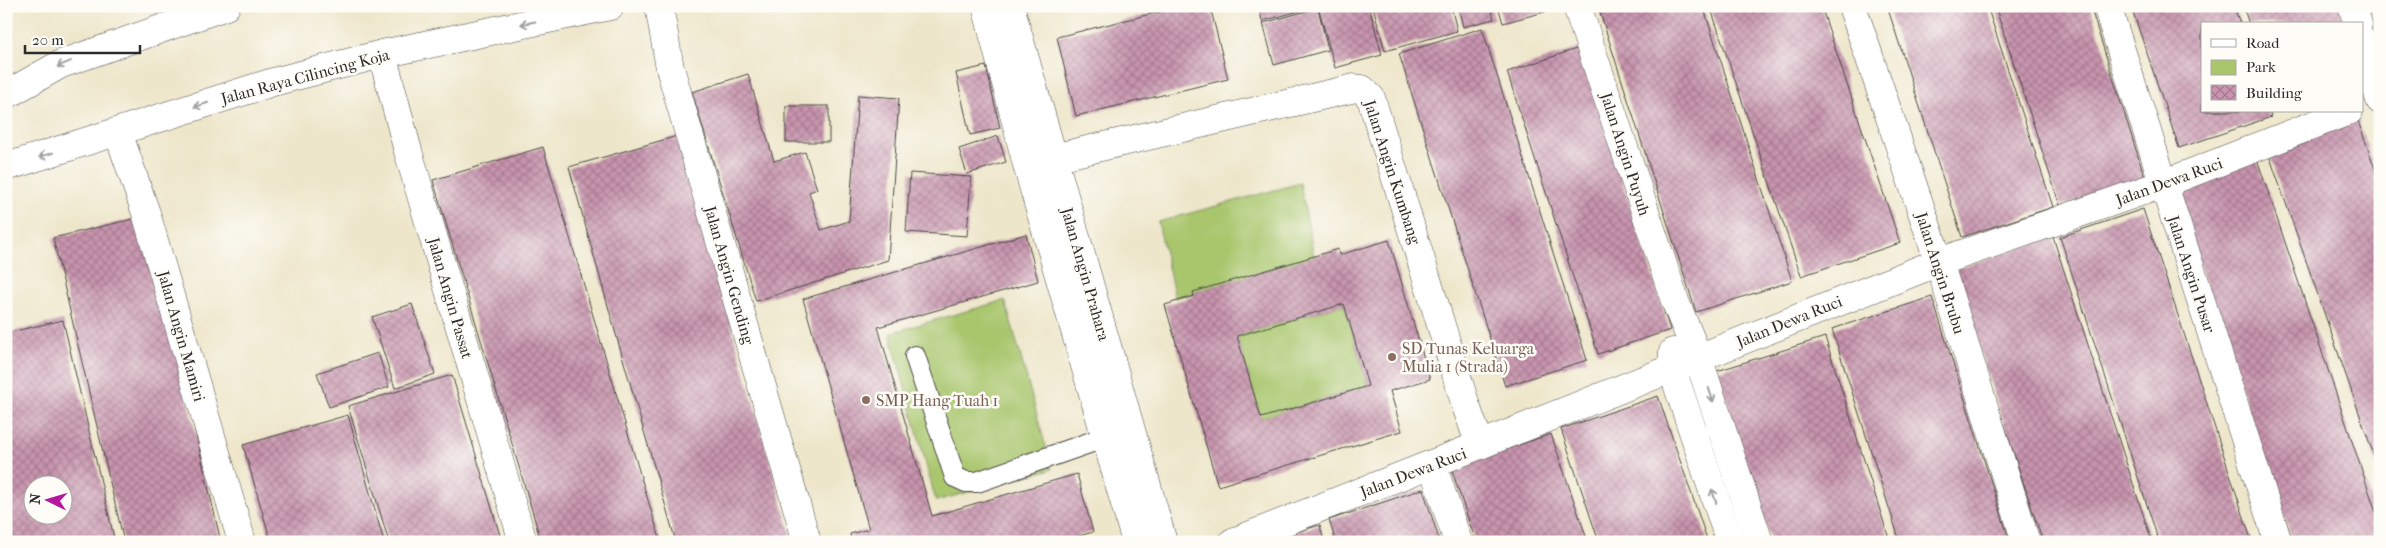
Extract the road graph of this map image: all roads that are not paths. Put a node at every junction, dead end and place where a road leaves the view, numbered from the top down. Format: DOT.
graph roads {
  1 [pos="226,6"];
  2 [pos="610,6"];
  3 [pos="659,6"];
  4 [pos="986,6"];
  5 [pos="1010,6"];
  6 [pos="1577,6"];
  7 [pos="1852,6"];
  8 [pos="2107,6"];
  9 [pos="2352,6"];
  10 [pos="2357,22"];
  11 [pos="2364,47"];
  12 [pos="382,54"];
  13 [pos="6,95"];
  14 [pos="2380,99"];
  15 [pos="2364,105"];
  16 [pos="2346,112"];
  17 [pos="118,132"];
  18 [pos="1053,158"];
  19 [pos="6,167"];
  20 [pos="2163,184"];
  21 [pos="1938,262"];
  22 [pos="1675,301"];
  23 [pos="1105,340"];
  24 [pos="1080,350"];
  25 [pos="915,356"];
  26 [pos="1698,357"];
  27 [pos="1672,369"];
  28 [pos="1106,437"];
  29 [pos="1480,445"];
  30 [pos="1432,464"];
  31 [pos="242,542"];
  32 [pos="523,542"];
  33 [pos="807,542"];
  34 [pos="1136,542"];
  35 [pos="1163,542"];
  36 [pos="1233,542"];
  37 [pos="1458,542"];
  38 [pos="1730,542"];
  39 [pos="1759,542"];
  40 [pos="2026,542"];
  41 [pos="2278,542"];
  1 -- 13 [label="main road, one-way"];
  2 -- 12 [label="main road, Jalan Raya Cilincing Koja, one-way"];
  3 -- 33 [label="main road, Jalan Angin Gending"];
  4 -- 24 [label="main road, Jalan Angin Prahara"];
  5 -- 18 [label="main road, Jalan Angin Prahara"];
  6 -- 22 [label="main road, Jalan Angin Puyuh"];
  7 -- 21 [label="main road, Jalan Angin Brubu"];
  8 -- 20 [label="main road, Jalan Angin Pusar"];
  9 -- 10 [label="main road"];
  11 -- 14 [label="main road"];
  12 -- 17 [label="main road, Jalan Raya Cilincing Koja, one-way"];
  12 -- 32 [label="main road, Jalan Angin Passat"];
  14 -- 15 [label="main road"];
  16 -- 20 [label="main road, Jalan Dewa Ruci"];
  17 -- 19 [label="main road, Jalan Raya Cilincing Koja, one-way"];
  17 -- 31 [label="main road, Jalan Angin Mamiri"];
  18 -- 23 [label="main road, Jalan Angin Prahara"];
  18 -- 29 [label="main road, Jalan Angin Kumbang"];
  20 -- 21 [label="main road, Jalan Dewa Ruci"];
  20 -- 41 [label="main road, Jalan Angin Pusar"];
  21 -- 26 [label="main road, Jalan Dewa Ruci"];
  21 -- 40 [label="main road, Jalan Angin Brubu"];
  22 -- 26 [label="main road, Jalan Angin Puyuh"];
  22 -- 27 [label="main road, Jalan Angin Puyuh"];
  23 -- 24 [label="main road"];
  23 -- 35 [label="main road, Jalan Angin Prahara"];
  24 -- 28 [label="main road, Jalan Angin Prahara"];
  25 -- 28 [label="lane"];
  26 -- 27 [label="main road, Jalan Dewa Ruci"];
  26 -- 39 [label="main road, Jalan Angin Puyuh, one-way"];
  27 -- 29 [label="main road, Jalan Dewa Ruci"];
  38 -- 27 [label="main road, Jalan Angin Puyuh, one-way"];
  28 -- 34 [label="main road, Jalan Angin Prahara"];
  29 -- 30 [label="main road, Jalan Dewa Ruci"];
  30 -- 36 [label="main road, Jalan Dewa Ruci"];
  30 -- 37 [label="main road"];
}
